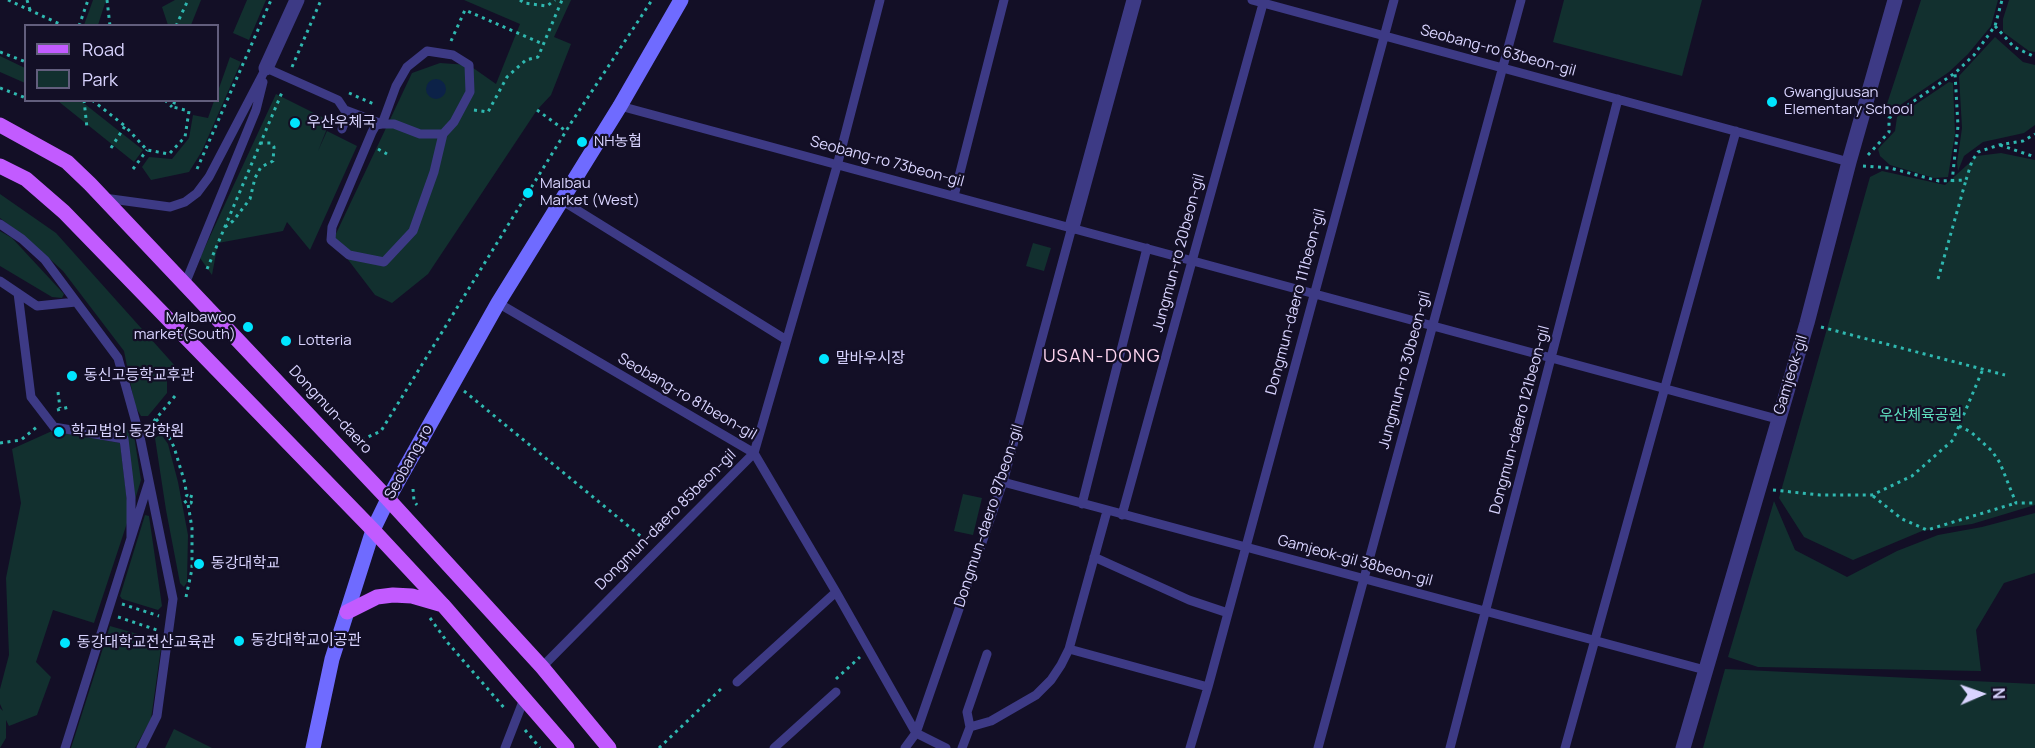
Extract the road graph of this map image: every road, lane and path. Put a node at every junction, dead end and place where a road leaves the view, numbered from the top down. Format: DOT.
graph roads {
  1 [pos="8,0"];
  2 [pos="27,0"];
  3 [pos="88,0"];
  4 [pos="107,0"];
  5 [pos="188,0"];
  6 [pos="271,0"];
  7 [pos="297,0"];
  8 [pos="321,0"];
  9 [pos="520,0"];
  10 [pos="555,0"];
  11 [pos="562,0"];
  12 [pos="652,0"];
  13 [pos="681,0"];
  14 [pos="880,0"];
  15 [pos="1004,0"];
  16 [pos="1134,0"];
  17 [pos="1252,0"];
  18 [pos="1394,0"];
  19 [pos="1521,0"];
  20 [pos="1895,0"];
  21 [pos="2002,0"];
  22 [pos="1264,2"];
  23 [pos="31,10"];
  24 [pos="60,24"];
  25 [pos="81,24"];
  26 [pos="110,24"];
  27 [pos="177,24"];
  28 [pos="1995,26"];
  29 [pos="1384,36"];
  30 [pos="544,44"];
  31 [pos="0,52"];
  32 [pos="445,54"];
  33 [pos="2035,57"];
  34 [pos="24,61"];
  35 [pos="266,68"];
  36 [pos="1502,68"];
  37 [pos="1955,73"];
  38 [pos="288,78"];
  39 [pos="0,88"];
  40 [pos="24,97"];
  41 [pos="1618,99"];
  42 [pos="84,102"];
  43 [pos="95,102"];
  44 [pos="167,102"];
  45 [pos="174,102"];
  46 [pos="378,106"];
  47 [pos="620,106"];
  48 [pos="173,107"];
  49 [pos="345,110"];
  50 [pos="467,110"];
  51 [pos="537,110"];
  52 [pos="377,122"];
  53 [pos="0,125"];
  54 [pos="125,126"];
  55 [pos="87,128"];
  56 [pos="342,129"];
  57 [pos="566,131"];
  58 [pos="1736,131"];
  59 [pos="443,134"];
  60 [pos="2035,134"];
  61 [pos="260,143"];
  62 [pos="1999,145"];
  63 [pos="111,148"];
  64 [pos="147,150"];
  65 [pos="2035,156"];
  66 [pos="1849,162"];
  67 [pos="0,166"];
  68 [pos="837,166"];
  69 [pos="133,169"];
  70 [pos="192,177"];
  71 [pos="1966,180"];
  72 [pos="1952,182"];
  73 [pos="954,196"];
  74 [pos="104,198"];
  75 [pos="561,200"];
  76 [pos="0,224"];
  77 [pos="225,227"];
  78 [pos="1072,227"];
  79 [pos="1147,248"];
  80 [pos="1192,261"];
  81 [pos="207,269"];
  82 [pos="1938,279"];
  83 [pos="0,281"];
  84 [pos="185,284"];
  85 [pos="18,293"];
  86 [pos="1314,294"];
  87 [pos="76,302"];
  88 [pos="498,303"];
  89 [pos="1807,323"];
  90 [pos="1432,326"];
  91 [pos="785,339"];
  92 [pos="1551,358"];
  93 [pos="1983,369"];
  94 [pos="2005,375"];
  95 [pos="454,382"];
  96 [pos="1665,388"];
  97 [pos="58,392"];
  98 [pos="175,396"];
  99 [pos="69,407"];
  100 [pos="60,408"];
  101 [pos="47,419"];
  102 [pos="156,419"];
  103 [pos="1778,419"];
  104 [pos="1959,426"];
  105 [pos="140,437"];
  106 [pos="0,443"];
  107 [pos="353,444"];
  108 [pos="754,453"];
  109 [pos="150,479"];
  110 [pos="1003,482"];
  111 [pos="1768,490"];
  112 [pos="187,495"];
  113 [pos="1872,495"];
  114 [pos="388,499"];
  115 [pos="2016,503"];
  116 [pos="2035,503"];
  117 [pos="188,504"];
  118 [pos="1082,504"];
  119 [pos="1107,511"];
  120 [pos="1122,515"];
  121 [pos="373,530"];
  122 [pos="131,538"];
  123 [pos="1245,548"];
  124 [pos="657,550"];
  125 [pos="1094,557"];
  126 [pos="1364,579"];
  127 [pos="836,592"];
  128 [pos="112,601"];
  129 [pos="443,604"];
  130 [pos="1485,611"];
  131 [pos="347,612"];
  132 [pos="1228,612"];
  133 [pos="107,614"];
  134 [pos="171,615"];
  135 [pos="428,616"];
  136 [pos="168,634"];
  137 [pos="1595,641"];
  138 [pos="1069,649"];
  139 [pos="987,654"];
  140 [pos="542,667"];
  141 [pos="1705,670"];
  142 [pos="737,682"];
  143 [pos="725,685"];
  144 [pos="1208,687"];
  145 [pos="836,692"];
  146 [pos="524,699"];
  147 [pos="516,720"];
  148 [pos="970,727"];
  149 [pos="916,733"];
  150 [pos="776,746"];
  151 [pos="65,748"];
  152 [pos="141,748"];
  153 [pos="313,748"];
  154 [pos="505,748"];
  155 [pos="540,748"];
  156 [pos="567,748"];
  157 [pos="609,748"];
  158 [pos="659,748"];
  159 [pos="906,748"];
  160 [pos="946,748"];
  161 [pos="962,748"];
  162 [pos="1190,748"];
  163 [pos="1318,748"];
  164 [pos="1450,748"];
  165 [pos="1565,748"];
  166 [pos="1683,748"];
  1 -- 23 [label="path"];
  2 -- 23 [label="path"];
  3 -- 25 [label="path"];
  4 -- 26 [label="path"];
  5 -- 27 [label="path"];
  6 -- 70 [label="path"];
  7 -- 35 [label="street"];
  8 -- 38 [label="path"];
  9 -- 10 [label="path"];
  11 -- 30 [label="path"];
  12 -- 57 [label="path"];
  13 -- 47 [label="main road, Seobang-ro"];
  14 -- 68 [label="lane, Dongmun-daero 85beon-gil"];
  15 -- 73 [label="lane"];
  16 -- 78 [label="street, Dongmun-daero 97beon-gil"];
  17 -- 22 [label="lane, Seobang-ro 63beon-gil"];
  18 -- 29 [label="lane, Dongmun-daero 111beon-gil"];
  19 -- 36 [label="lane, Jungmun-ro 30beon-gil"];
  20 -- 66 [label="street, Gamjeok-gil"];
  21 -- 28 [label="path"];
  22 -- 29 [label="lane, Seobang-ro 63beon-gil"];
  22 -- 80 [label="lane, Jungmun-ro 20beon-gil"];
  23 -- 24 [label="path"];
  28 -- 33 [label="path"];
  28 -- 37 [label="path"];
  29 -- 36 [label="lane, Seobang-ro 63beon-gil"];
  29 -- 86 [label="lane, Dongmun-daero 111beon-gil"];
  30 -- 32 [label="path"];
  30 -- 50 [label="path"];
  31 -- 34 [label="path"];
  32 -- 52 [label="lane"];
  32 -- 59 [label="lane"];
  35 -- 38 [label="lane"];
  35 -- 74 [label="lane"];
  35 -- 84 [label="lane"];
  36 -- 41 [label="lane, Seobang-ro 63beon-gil"];
  36 -- 90 [label="lane, Jungmun-ro 30beon-gil"];
  37 -- 72 [label="path"];
  37 -- 72 [label="path"];
  38 -- 49 [label="lane"];
  38 -- 61 [label="path"];
  39 -- 40 [label="path"];
  41 -- 58 [label="lane, Seobang-ro 63beon-gil"];
  41 -- 92 [label="lane, Dongmun-daero 121beon-gil"];
  42 -- 55 [label="path"];
  43 -- 54 [label="path"];
  44 -- 48 [label="path"];
  45 -- 48 [label="path"];
  46 -- 52 [label="path"];
  47 -- 68 [label="lane, Seobang-ro 73beon-gil"];
  47 -- 75 [label="main road, Seobang-ro"];
  48 -- 64 [label="path"];
  49 -- 52 [label="lane"];
  49 -- 56 [label="lane"];
  51 -- 57 [label="path"];
  52 -- 59 [label="lane"];
  52 -- 59 [label="lane"];
  53 -- 74 [label="main road, Dongmun-daero"];
  54 -- 63 [label="path"];
  54 -- 64 [label="path"];
  57 -- 107 [label="path"];
  58 -- 66 [label="lane, Seobang-ro 63beon-gil"];
  58 -- 96 [label="lane"];
  60 -- 62 [label="path"];
  61 -- 77 [label="path"];
  61 -- 77 [label="path"];
  62 -- 65 [label="path"];
  62 -- 71 [label="path"];
  64 -- 69 [label="path"];
  66 -- 89 [label="street, Gamjeok-gil"];
  67 -- 121 [label="main road"];
  68 -- 73 [label="lane, Seobang-ro 73beon-gil"];
  68 -- 91 [label="lane, Dongmun-daero 85beon-gil"];
  71 -- 72 [label="path"];
  71 -- 82 [label="path"];
  73 -- 78 [label="lane, Seobang-ro 73beon-gil"];
  74 -- 84 [label="main road, Dongmun-daero"];
  75 -- 88 [label="main road, Seobang-ro"];
  75 -- 91 [label="lane"];
  76 -- 87 [label="lane"];
  77 -- 81 [label="path"];
  78 -- 79 [label="lane, Seobang-ro 73beon-gil"];
  78 -- 110 [label="lane, Dongmun-daero 97beon-gil"];
  79 -- 80 [label="lane, Seobang-ro 73beon-gil"];
  79 -- 118 [label="lane"];
  80 -- 86 [label="lane, Seobang-ro 73beon-gil"];
  80 -- 120 [label="lane, Jungmun-ro 20beon-gil"];
  83 -- 85 [label="lane"];
  84 -- 114 [label="main road, Dongmun-daero"];
  85 -- 87 [label="lane"];
  85 -- 101 [label="lane"];
  86 -- 90 [label="lane, Seobang-ro 73beon-gil"];
  86 -- 123 [label="lane, Dongmun-daero 111beon-gil"];
  87 -- 105 [label="lane"];
  88 -- 95 [label="main road, Seobang-ro"];
  88 -- 108 [label="lane, Seobang-ro 81beon-gil"];
  89 -- 93 [label="path"];
  89 -- 103 [label="street, Gamjeok-gil"];
  90 -- 92 [label="lane, Seobang-ro 73beon-gil"];
  90 -- 126 [label="lane, Jungmun-ro 30beon-gil"];
  91 -- 108 [label="lane, Dongmun-daero 85beon-gil"];
  92 -- 96 [label="lane, Seobang-ro 73beon-gil"];
  92 -- 130 [label="lane, Dongmun-daero 121beon-gil"];
  93 -- 94 [label="path"];
  93 -- 104 [label="path"];
  95 -- 114 [label="main road, Seobang-ro"];
  95 -- 124 [label="path"];
  96 -- 103 [label="lane, Seobang-ro 73beon-gil"];
  96 -- 137 [label="lane"];
  97 -- 100 [label="path"];
  98 -- 102 [label="path"];
  99 -- 100 [label="path"];
  100 -- 101 [label="path"];
  101 -- 106 [label="path"];
  101 -- 122 [label="lane"];
  102 -- 105 [label="path"];
  102 -- 112 [label="path"];
  103 -- 141 [label="street, Gamjeok-gil"];
  104 -- 113 [label="path"];
  104 -- 115 [label="path"];
  105 -- 109 [label="lane"];
  108 -- 124 [label="lane, Dongmun-daero 85beon-gil"];
  108 -- 127 [label="lane, Seobang-ro 81beon-gil"];
  109 -- 122 [label="lane"];
  109 -- 134 [label="lane"];
  110 -- 118 [label="lane, Gamjeok-gil 38beon-gil"];
  110 -- 149 [label="lane, Dongmun-daero 97beon-gil"];
  111 -- 113 [label="path"];
  112 -- 117 [label="path"];
  112 -- 117 [label="path"];
  113 -- 115 [label="path"];
  114 -- 121 [label="main road, Seobang-ro"];
  114 -- 140 [label="main road, Dongmun-daero"];
  115 -- 116 [label="path"];
  117 -- 134 [label="path"];
  118 -- 119 [label="lane, Gamjeok-gil 38beon-gil"];
  119 -- 120 [label="lane, Gamjeok-gil 38beon-gil"];
  119 -- 125 [label="lane"];
  120 -- 123 [label="lane, Gamjeok-gil 38beon-gil"];
  121 -- 129 [label="main road"];
  121 -- 131 [label="main road, Seobang-ro"];
  122 -- 128 [label="lane"];
  123 -- 126 [label="lane, Gamjeok-gil 38beon-gil"];
  123 -- 132 [label="lane, Dongmun-daero 111beon-gil"];
  124 -- 140 [label="lane, Dongmun-daero 85beon-gil"];
  125 -- 132 [label="lane"];
  125 -- 138 [label="lane"];
  126 -- 130 [label="lane, Gamjeok-gil 38beon-gil"];
  126 -- 163 [label="lane, Jungmun-ro 30beon-gil"];
  127 -- 142 [label="lane"];
  127 -- 149 [label="lane, Seobang-ro 81beon-gil"];
  128 -- 133 [label="lane"];
  128 -- 134 [label="path"];
  129 -- 131 [label="main road"];
  129 -- 146 [label="main road"];
  130 -- 137 [label="lane, Gamjeok-gil 38beon-gil"];
  130 -- 164 [label="lane, Dongmun-daero 121beon-gil"];
  131 -- 153 [label="main road, Seobang-ro"];
  132 -- 144 [label="lane, Dongmun-daero 111beon-gil"];
  133 -- 136 [label="path"];
  133 -- 151 [label="lane"];
  134 -- 136 [label="lane"];
  135 -- 147 [label="path"];
  136 -- 152 [label="lane"];
  137 -- 141 [label="lane, Gamjeok-gil 38beon-gil"];
  137 -- 165 [label="lane"];
  138 -- 144 [label="lane"];
  138 -- 148 [label="lane"];
  139 -- 148 [label="lane"];
  140 -- 157 [label="main road, Dongmun-daero"];
  141 -- 166 [label="street, Gamjeok-gil"];
  143 -- 158 [label="path"];
  144 -- 162 [label="lane, Dongmun-daero 111beon-gil"];
  145 -- 150 [label="lane"];
  146 -- 147 [label="lane"];
  146 -- 156 [label="main road"];
  147 -- 154 [label="lane"];
  147 -- 155 [label="path"];
  148 -- 161 [label="lane"];
  149 -- 159 [label="lane, Dongmun-daero 97beon-gil"];
  149 -- 160 [label="lane"];
}
